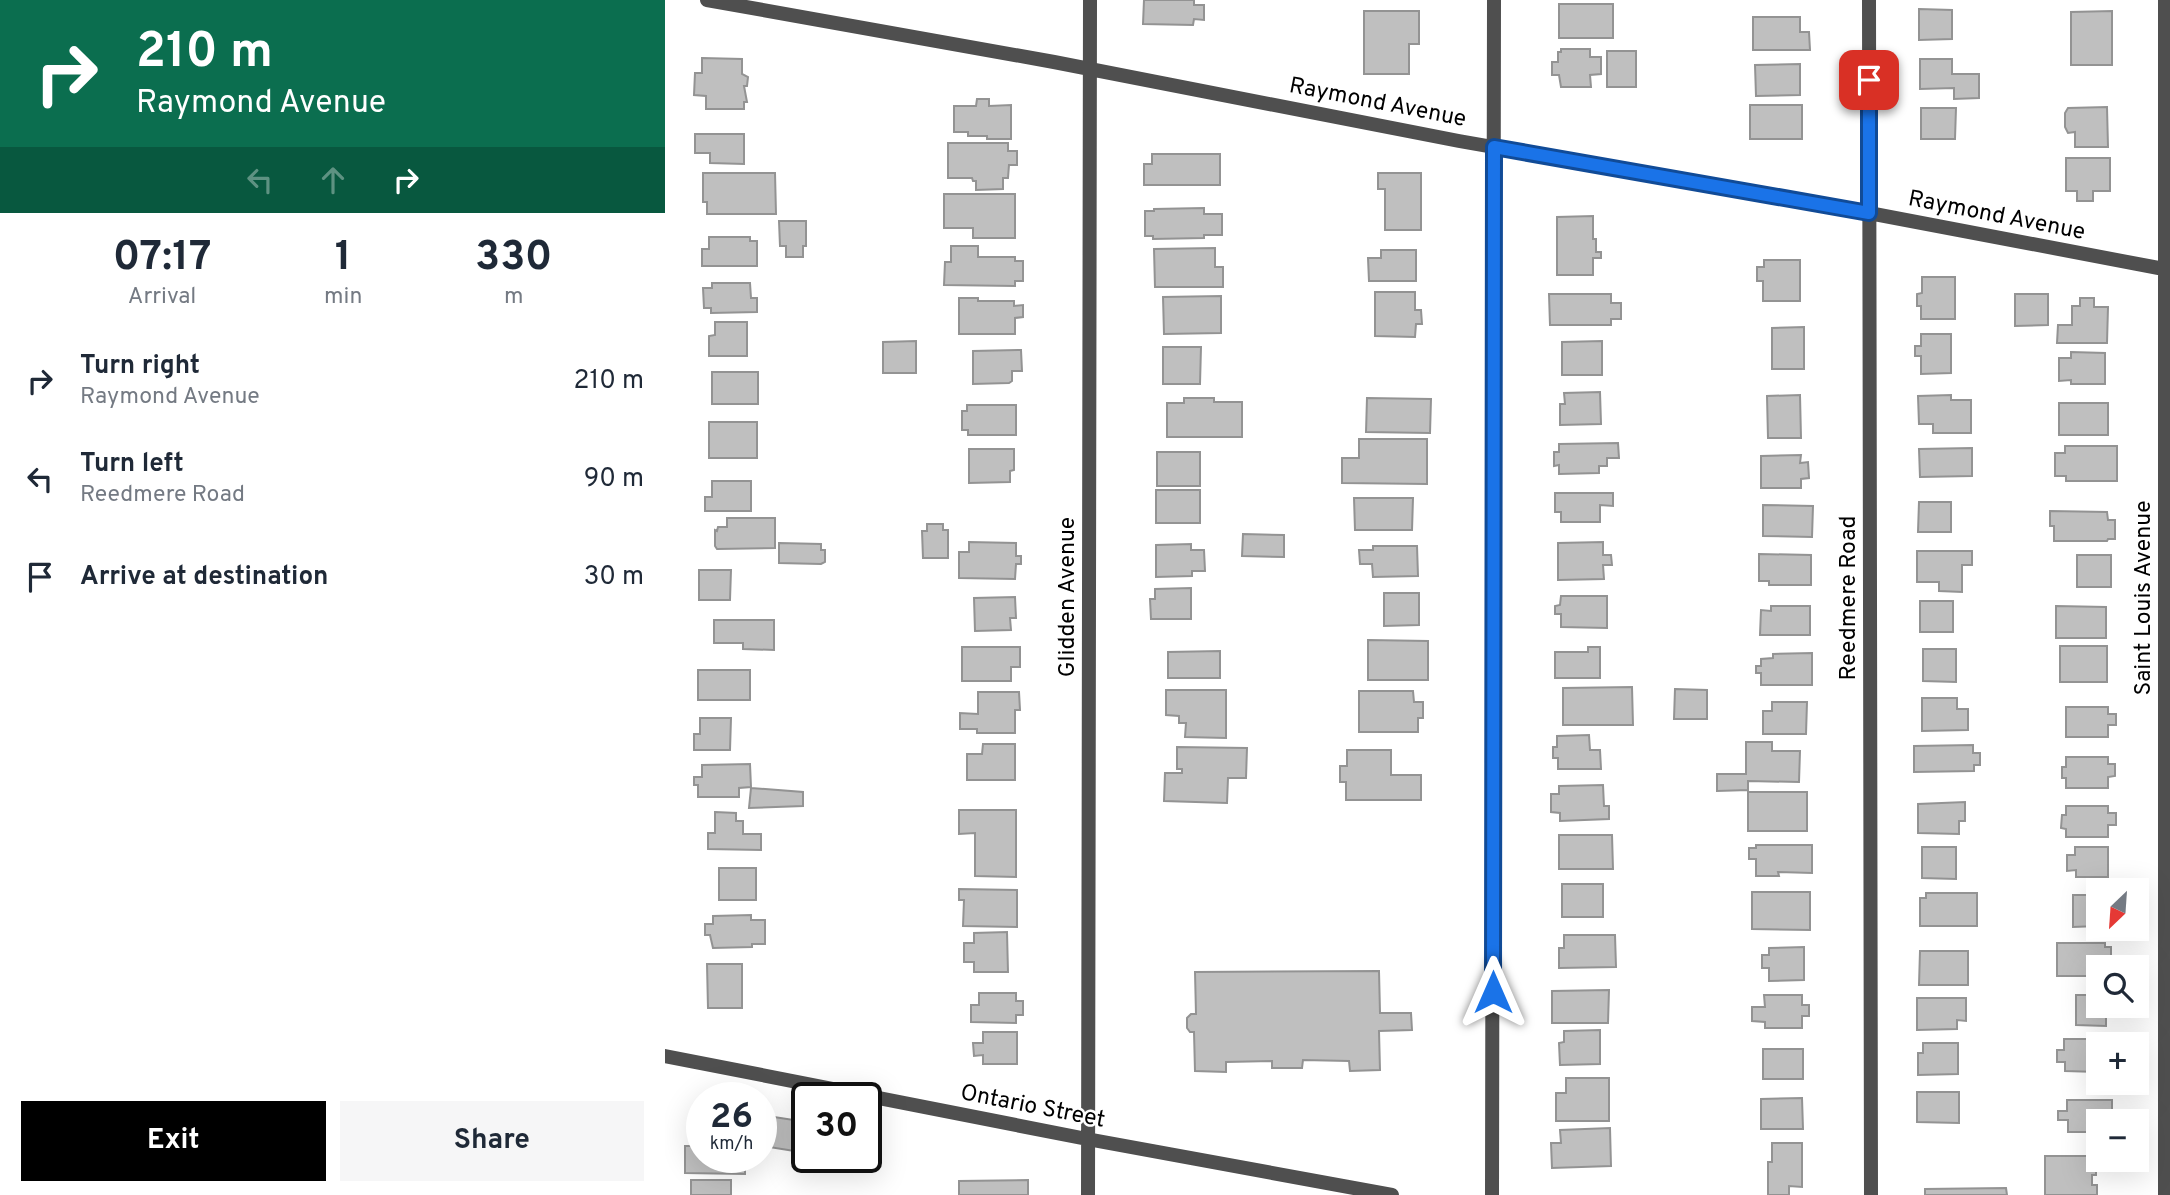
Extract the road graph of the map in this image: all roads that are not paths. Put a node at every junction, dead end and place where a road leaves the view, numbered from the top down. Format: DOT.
graph roads {
  1 [pos="707,0"];
  2 [pos="1090,0"];
  3 [pos="1494,0"];
  4 [pos="1869,0"];
  5 [pos="2165,0"];
  6 [pos="1090,69"];
  7 [pos="1494,147"];
  8 [pos="2167,181"];
  9 [pos="1869,213"];
  10 [pos="2164,269"];
  11 [pos="665,1056"];
  12 [pos="1087,1139"];
  13 [pos="1088,1195"];
  14 [pos="1392,1195"];
  15 [pos="1492,1195"];
  16 [pos="1871,1195"];
  17 [pos="2165,1195"];
  1 -- 6 [label="street, Raymond Avenue"];
  2 -- 6 [label="street, Glidden Avenue"];
  3 -- 7 [label="street"];
  4 -- 9 [label="street, Reedmere Road"];
  5 -- 8 [label="street, Saint Louis Avenue"];
  6 -- 7 [label="street, Raymond Avenue"];
  6 -- 12 [label="street, Glidden Avenue"];
  7 -- 9 [label="street, Raymond Avenue"];
  7 -- 15 [label="street"];
  8 -- 10 [label="street, Saint Louis Avenue"];
  9 -- 10 [label="street, Raymond Avenue"];
  9 -- 16 [label="street, Reedmere Road"];
  10 -- 17 [label="street, Saint Louis Avenue"];
  11 -- 12 [label="street, Ontario Street"];
  12 -- 13 [label="street, Glidden Avenue"];
  12 -- 14 [label="street, Ontario Street"];
}
